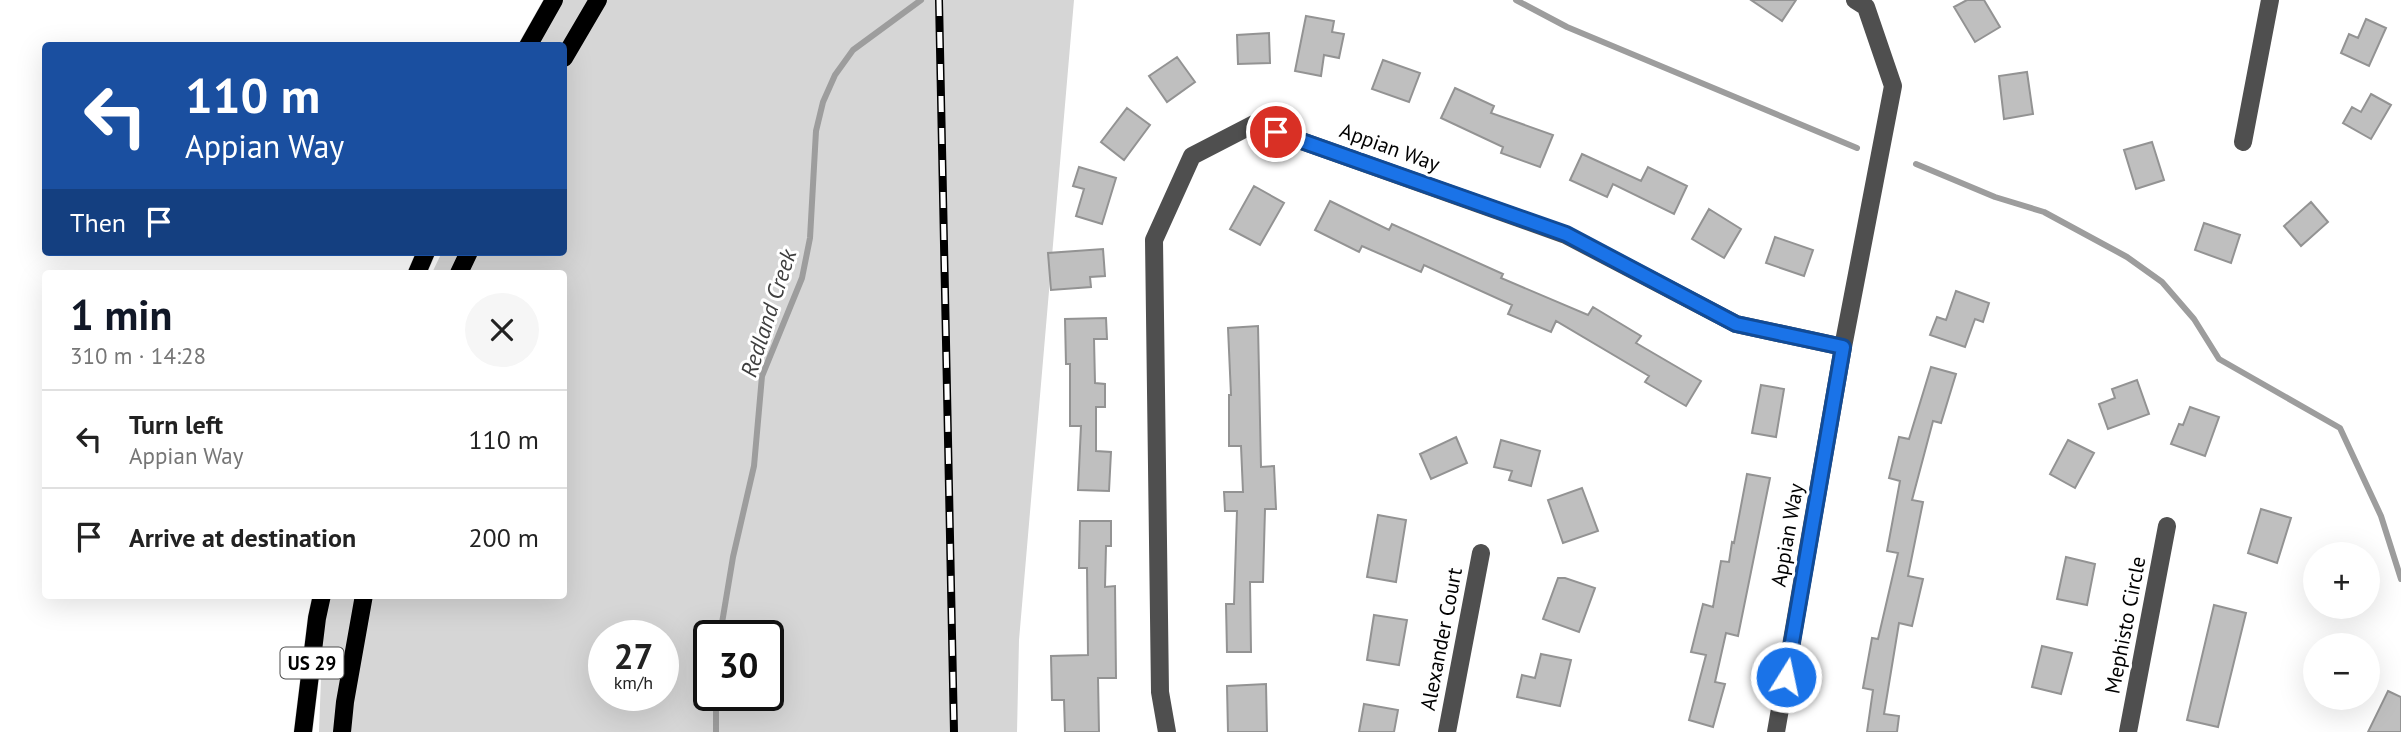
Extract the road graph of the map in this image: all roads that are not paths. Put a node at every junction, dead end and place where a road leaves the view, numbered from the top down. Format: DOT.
graph roads {
  1 [pos="554,0"];
  2 [pos="598,0"];
  3 [pos="1855,0"];
  4 [pos="2270,0"];
  5 [pos="530,42"];
  6 [pos="567,53"];
  7 [pos="2243,142"];
  8 [pos="1843,347"];
  9 [pos="2167,527"];
  10 [pos="1481,554"];
  11 [pos="321,599"];
  12 [pos="364,599"];
  13 [pos="303,732"];
  14 [pos="342,732"];
  15 [pos="1167,732"];
  16 [pos="1447,732"];
  17 [pos="1776,732"];
  18 [pos="2128,732"];
  1 -- 5 [label="main road"];
  2 -- 6 [label="main road"];
  3 -- 8 [label="street, Appian Way"];
  4 -- 7 [label="street"];
  8 -- 15 [label="street, Appian Way"];
  8 -- 17 [label="street, Appian Way"];
  9 -- 18 [label="street, Mephisto Circle"];
  10 -- 16 [label="street, Alexander Court"];
  11 -- 13 [label="main road, US 29"];
  12 -- 14 [label="main road, US 29"];
}
